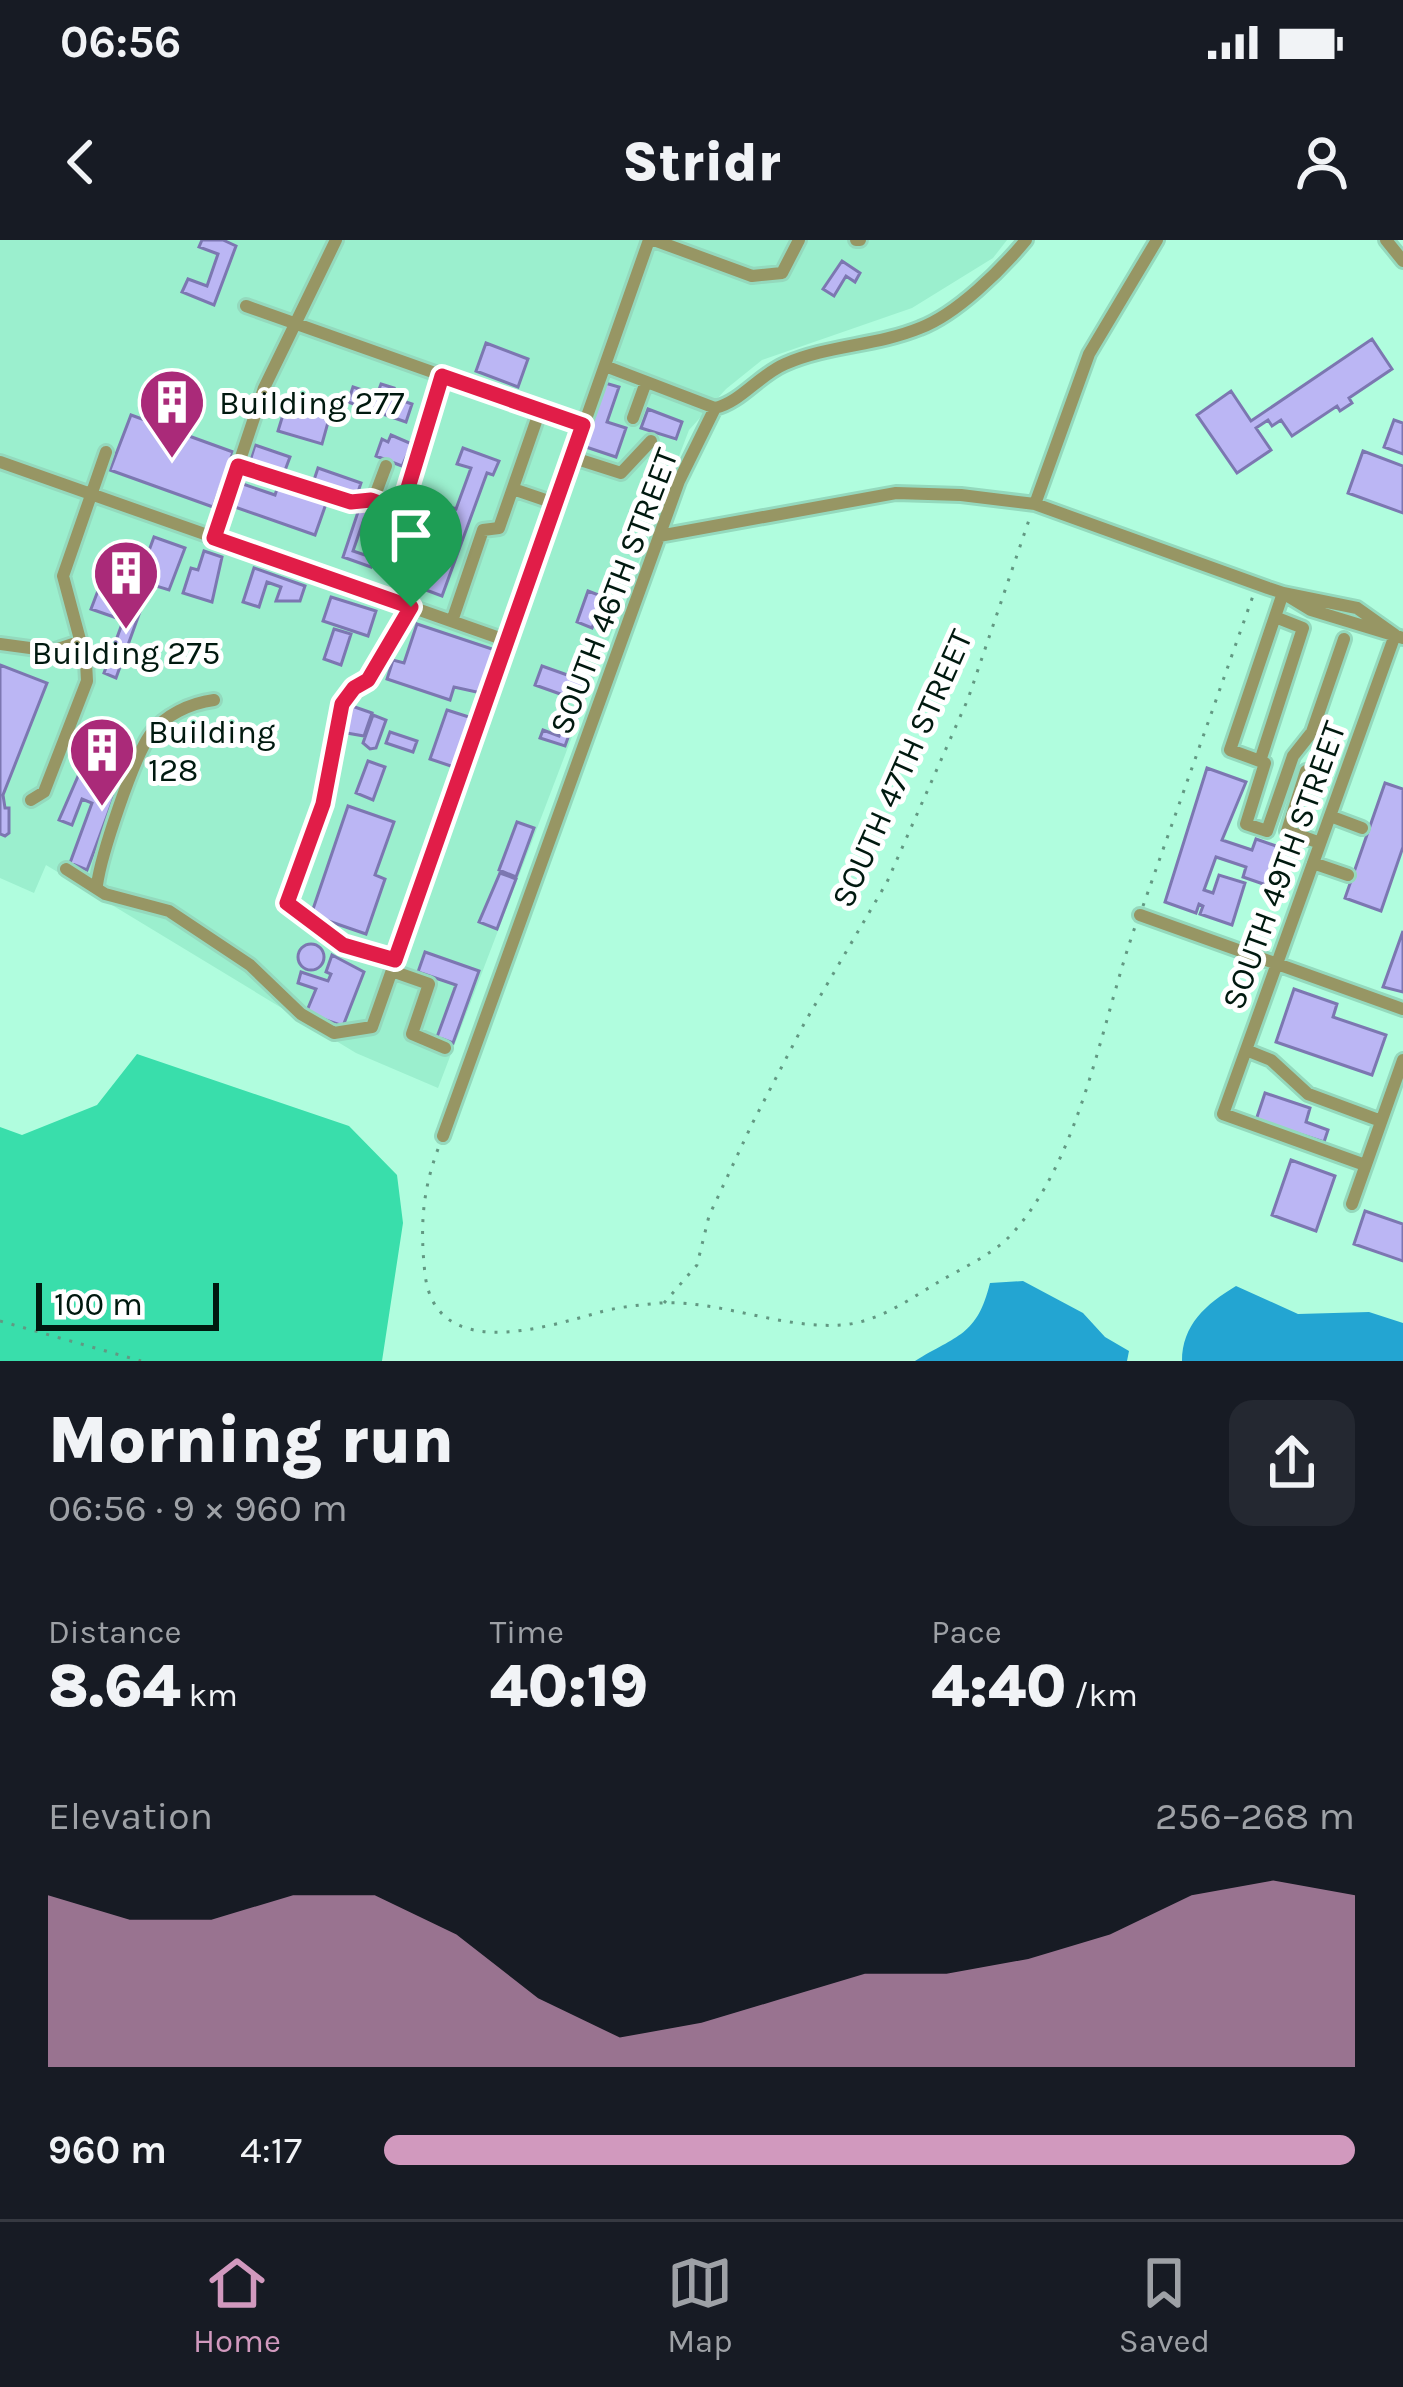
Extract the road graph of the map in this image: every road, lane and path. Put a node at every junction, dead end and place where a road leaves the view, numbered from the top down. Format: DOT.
graph roads {
  1 [pos="335,240"];
  2 [pos="651,240"];
  3 [pos="799,240"];
  4 [pos="1026,240"];
  5 [pos="1157,240"];
  6 [pos="1385,240"];
  7 [pos="676,244"];
  8 [pos="1403,261"];
  9 [pos="246,306"];
  10 [pos="296,324"];
  11 [pos="604,366"];
  12 [pos="442,376"];
  13 [pos="646,382"];
  14 [pos="715,408"];
  15 [pos="540,410"];
  16 [pos="633,418"];
  17 [pos="583,425"];
  18 [pos="651,441"];
  19 [pos="106,452"];
  20 [pos="571,457"];
  21 [pos="0,462"];
  22 [pos="238,466"];
  23 [pos="386,466"];
  24 [pos="512,489"];
  25 [pos="90,494"];
  26 [pos="371,500"];
  27 [pos="554,503"];
  28 [pos="1035,504"];
  29 [pos="659,536"];
  30 [pos="214,538"];
  31 [pos="1257,584"];
  32 [pos="1283,593"];
  33 [pos="411,607"];
  34 [pos="1275,617"];
  35 [pos="452,621"];
  36 [pos="1399,636"];
  37 [pos="1344,639"];
  38 [pos="505,640"];
  39 [pos="79,643"];
  40 [pos="0,644"];
  41 [pos="214,700"];
  42 [pos="1260,761"];
  43 [pos="1306,771"];
  44 [pos="31,800"];
  45 [pos="1330,816"];
  46 [pos="1362,828"];
  47 [pos="1320,843"];
  48 [pos="1313,862"];
  49 [pos="66,869"];
  50 [pos="1348,875"];
  51 [pos="97,884"];
  52 [pos="1139,915"];
  53 [pos="1277,964"];
  54 [pos="393,966"];
  55 [pos="1403,1009"];
  56 [pos="445,1048"];
  57 [pos="1246,1050"];
  58 [pos="1403,1060"];
  59 [pos="1381,1121"];
  60 [pos="443,1136"];
  61 [pos="1366,1165"];
  62 [pos="1352,1204"];
  63 [pos="664,1303"];
  64 [pos="0,1321"];
  65 [pos="141,1361"];
  1 -- 10 [label="street"];
  2 -- 7 [label="street"];
  2 -- 11 [label="street"];
  3 -- 7 [label="street"];
  4 -- 14 [label="street"];
  5 -- 28 [label="street"];
  6 -- 8 [label="street"];
  9 -- 10 [label="street"];
  10 -- 12 [label="street"];
  10 -- 22 [label="street"];
  11 -- 13 [label="street"];
  11 -- 17 [label="street"];
  12 -- 15 [label="street"];
  12 -- 26 [label="street"];
  13 -- 14 [label="street"];
  13 -- 16 [label="street"];
  14 -- 29 [label="street, SOUTH 46TH STREET"];
  15 -- 17 [label="street"];
  15 -- 24 [label="street"];
  17 -- 20 [label="street"];
  18 -- 20 [label="street"];
  19 -- 25 [label="street"];
  20 -- 27 [label="street"];
  21 -- 25 [label="street"];
  22 -- 26 [label="street"];
  22 -- 30 [label="street"];
  23 -- 26 [label="street"];
  24 -- 27 [label="street"];
  24 -- 35 [label="street"];
  25 -- 30 [label="street"];
  25 -- 39 [label="street"];
  27 -- 38 [label="street"];
  28 -- 29 [label="street"];
  28 -- 31 [label="street"];
  28 -- 63 [label="path, SOUTH 47TH STREET"];
  29 -- 60 [label="street, SOUTH 46TH STREET"];
  30 -- 33 [label="street"];
  31 -- 32 [label="street"];
  31 -- 52 [label="path"];
  32 -- 34 [label="street"];
  32 -- 36 [label="street"];
  33 -- 35 [label="street"];
  33 -- 54 [label="street"];
  34 -- 42 [label="street"];
  34 -- 42 [label="street"];
  35 -- 38 [label="street"];
  36 -- 45 [label="street, SOUTH 49TH STREET"];
  37 -- 42 [label="street"];
  38 -- 54 [label="street"];
  39 -- 40 [label="street"];
  39 -- 44 [label="street"];
  41 -- 51 [label="street"];
  43 -- 47 [label="street"];
  45 -- 46 [label="street"];
  45 -- 47 [label="street, SOUTH 49TH STREET"];
  47 -- 48 [label="street, SOUTH 49TH STREET"];
  48 -- 50 [label="street"];
  48 -- 53 [label="street, SOUTH 49TH STREET"];
  49 -- 51 [label="street"];
  51 -- 54 [label="street"];
  52 -- 53 [label="street"];
  52 -- 63 [label="path"];
  53 -- 55 [label="street"];
  53 -- 57 [label="street, SOUTH 49TH STREET"];
  54 -- 56 [label="street"];
  57 -- 59 [label="street"];
  57 -- 61 [label="street, SOUTH 49TH STREET"];
  58 -- 59 [label="street"];
  59 -- 61 [label="street"];
  60 -- 63 [label="path"];
  61 -- 62 [label="street"];
  64 -- 65 [label="path"];
}
